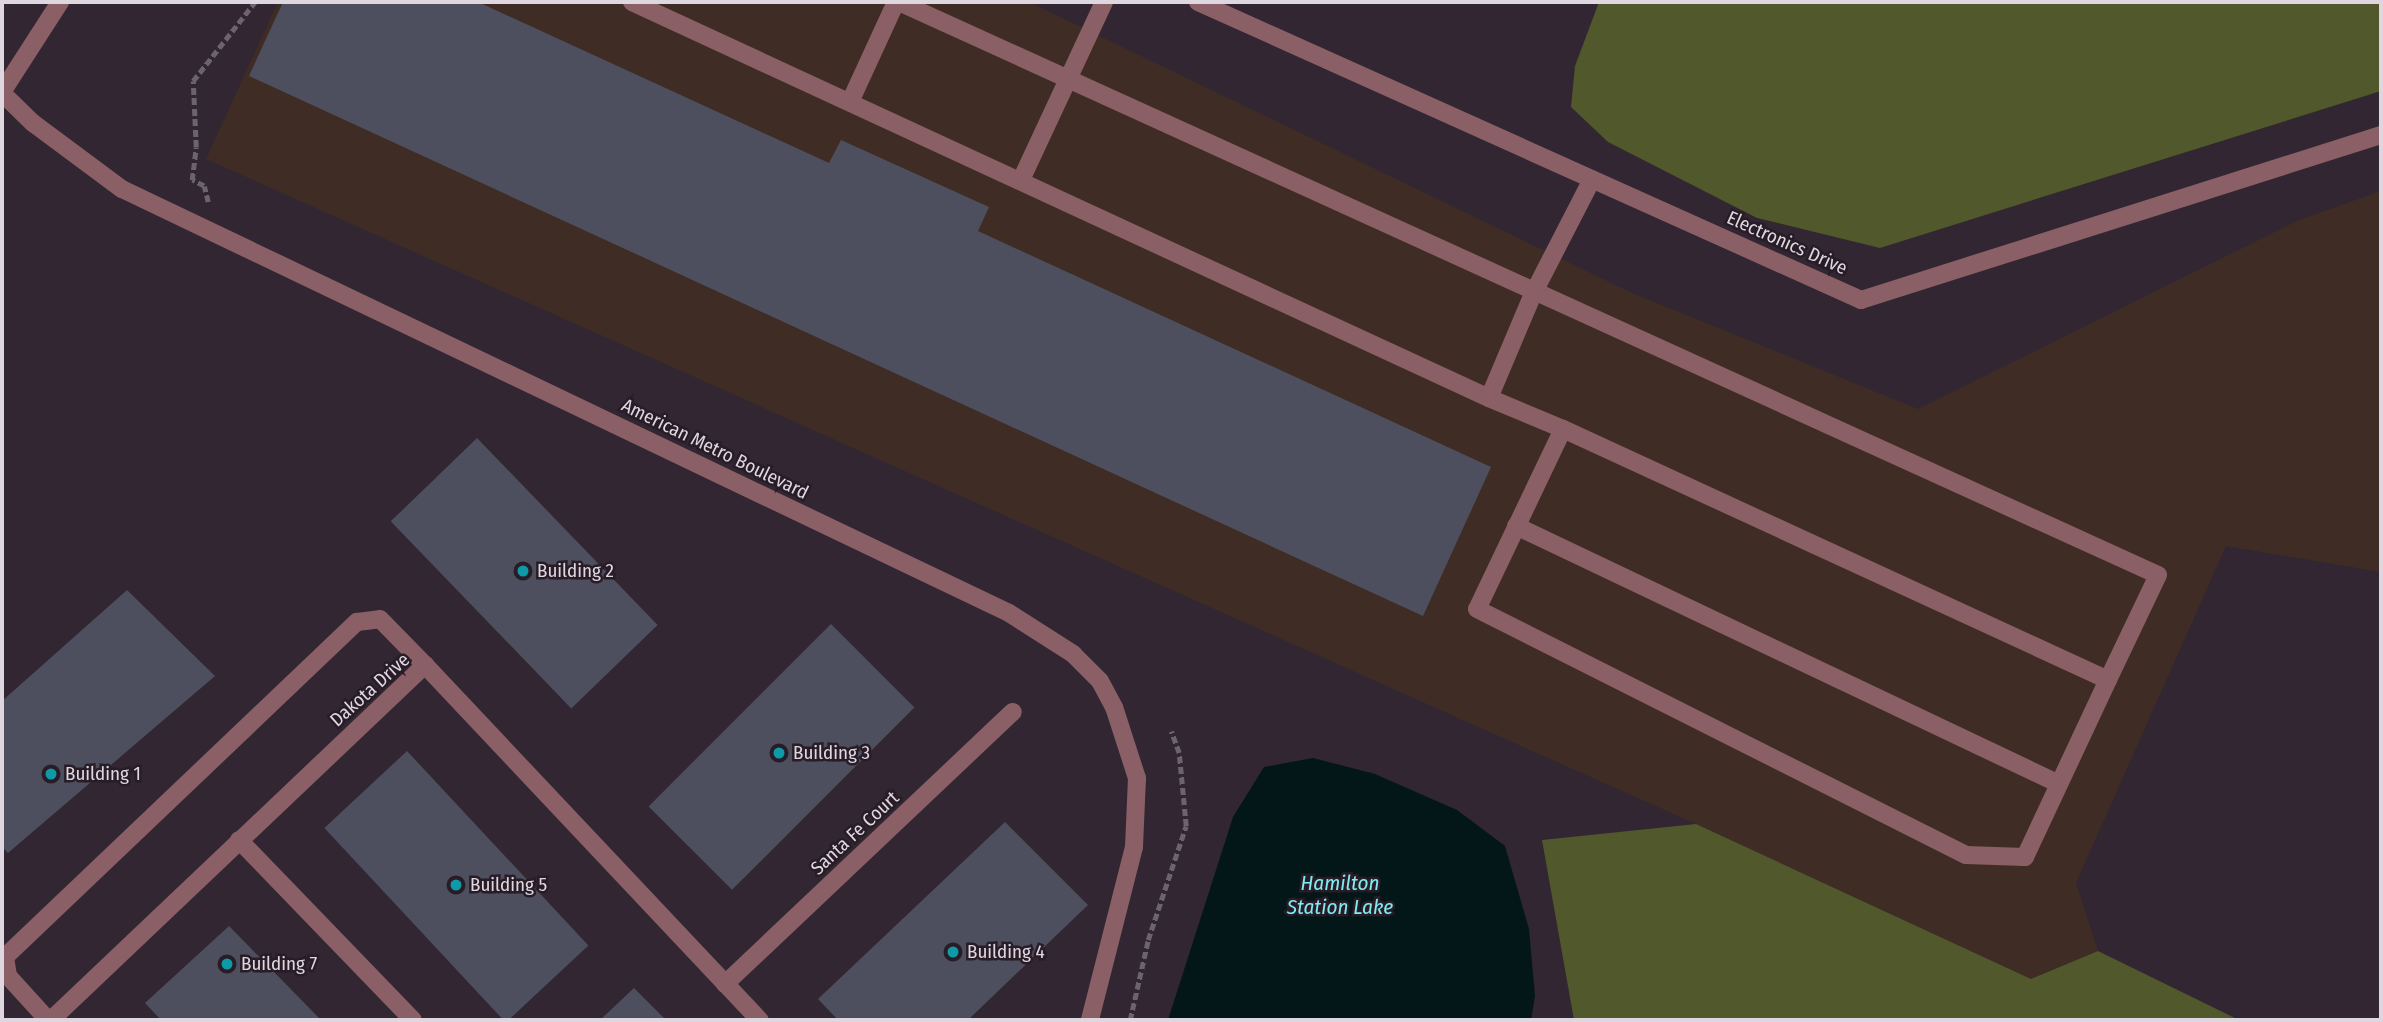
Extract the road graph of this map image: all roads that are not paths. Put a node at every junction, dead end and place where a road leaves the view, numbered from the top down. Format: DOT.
graph roads {
  1 [pos="60,2"];
  2 [pos="632,2"];
  3 [pos="897,2"];
  4 [pos="1104,2"];
  5 [pos="1198,2"];
  6 [pos="1068,79"];
  7 [pos="2,93"];
  8 [pos="849,102"];
  9 [pos="2381,135"];
  10 [pos="1592,179"];
  11 [pos="1021,180"];
  12 [pos="1533,294"];
  13 [pos="1489,398"];
  14 [pos="1563,429"];
  15 [pos="1516,526"];
  16 [pos="425,665"];
  17 [pos="2108,680"];
  18 [pos="1013,712"];
  19 [pos="2059,784"];
  20 [pos="239,839"];
  21 [pos="725,984"];
  22 [pos="56,1019"];
  23 [pos="413,1020"];
  24 [pos="760,1020"];
  25 [pos="1090,1020"];
  1 -- 7 [label="street"];
  2 -- 8 [label="street"];
  3 -- 6 [label="street"];
  3 -- 8 [label="street"];
  4 -- 6 [label="street"];
  5 -- 10 [label="street, Electronics Drive"];
  6 -- 11 [label="street"];
  6 -- 12 [label="street"];
  7 -- 25 [label="street, American Metro Boulevard"];
  8 -- 11 [label="street"];
  9 -- 10 [label="street, Electronics Drive"];
  10 -- 12 [label="street"];
  11 -- 13 [label="street"];
  12 -- 13 [label="street"];
  12 -- 17 [label="street"];
  13 -- 14 [label="street"];
  14 -- 15 [label="street"];
  14 -- 17 [label="street"];
  15 -- 19 [label="street"];
  15 -- 19 [label="street"];
  16 -- 20 [label="street, Dakota Drive"];
  16 -- 21 [label="street, Dakota Drive"];
  16 -- 22 [label="street"];
  17 -- 19 [label="street"];
  18 -- 21 [label="street, Santa Fe Court"];
  20 -- 22 [label="street, Dakota Drive"];
  20 -- 23 [label="street"];
  21 -- 24 [label="street, Dakota Drive"];
}
